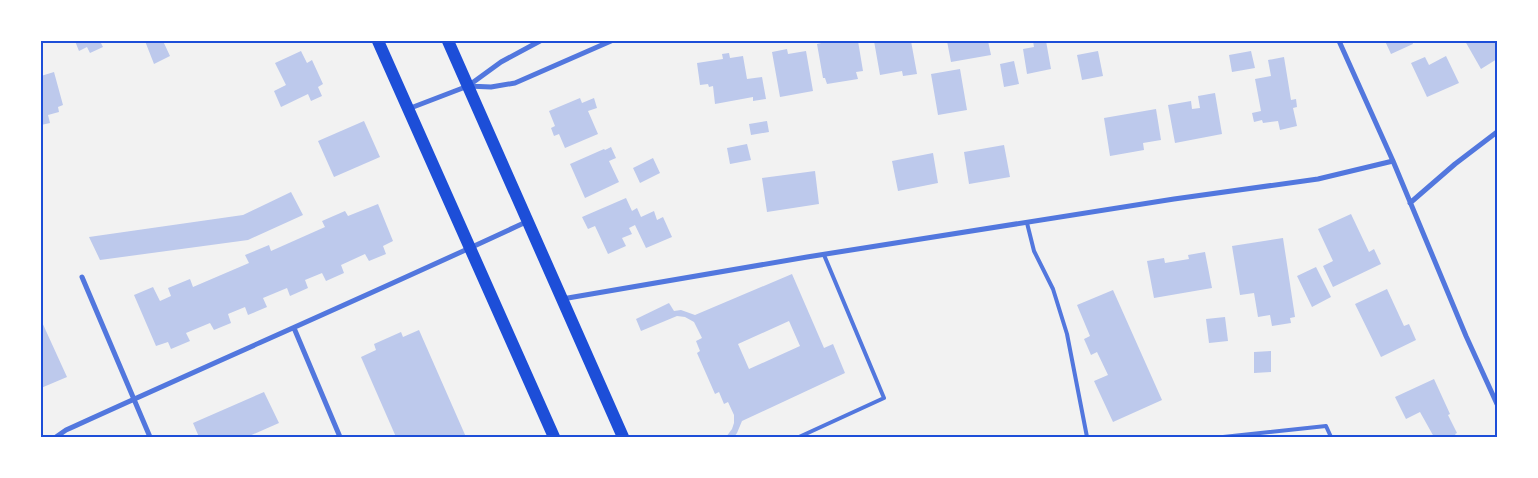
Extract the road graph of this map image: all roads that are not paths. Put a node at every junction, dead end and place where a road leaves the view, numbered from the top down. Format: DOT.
graph roads {
  1 [pos="378,41"];
  2 [pos="448,41"];
  3 [pos="540,41"];
  4 [pos="611,41"];
  5 [pos="1339,41"];
  6 [pos="468,86"];
  7 [pos="408,110"];
  8 [pos="1497,132"];
  9 [pos="1393,161"];
  10 [pos="1410,203"];
  11 [pos="527,222"];
  12 [pos="1027,223"];
  13 [pos="470,249"];
  14 [pos="824,255"];
  15 [pos="82,277"];
  16 [pos="562,299"];
  17 [pos="294,328"];
  18 [pos="134,399"];
  19 [pos="1497,404"];
  20 [pos="56,437"];
  21 [pos="150,437"];
  22 [pos="340,437"];
  23 [pos="554,437"];
  24 [pos="622,437"];
  25 [pos="799,437"];
  26 [pos="1087,437"];
  27 [pos="1223,437"];
  28 [pos="1331,437"];
  1 -- 7 [label="main road"];
  2 -- 6 [label="main road"];
  3 -- 6 [label="street"];
  4 -- 6 [label="street"];
  5 -- 9 [label="street"];
  6 -- 7 [label="street"];
  6 -- 11 [label="main road"];
  7 -- 13 [label="main road"];
  8 -- 10 [label="street"];
  9 -- 10 [label="street"];
  9 -- 12 [label="street"];
  10 -- 19 [label="street"];
  11 -- 13 [label="street"];
  11 -- 16 [label="main road"];
  12 -- 14 [label="street"];
  12 -- 26 [label="lane"];
  13 -- 17 [label="street"];
  13 -- 23 [label="main road"];
  14 -- 16 [label="street"];
  14 -- 25 [label="lane"];
  15 -- 18 [label="street"];
  16 -- 24 [label="main road"];
  17 -- 18 [label="street"];
  17 -- 22 [label="street"];
  18 -- 20 [label="street"];
  18 -- 21 [label="street"];
  27 -- 28 [label="lane"];
}
